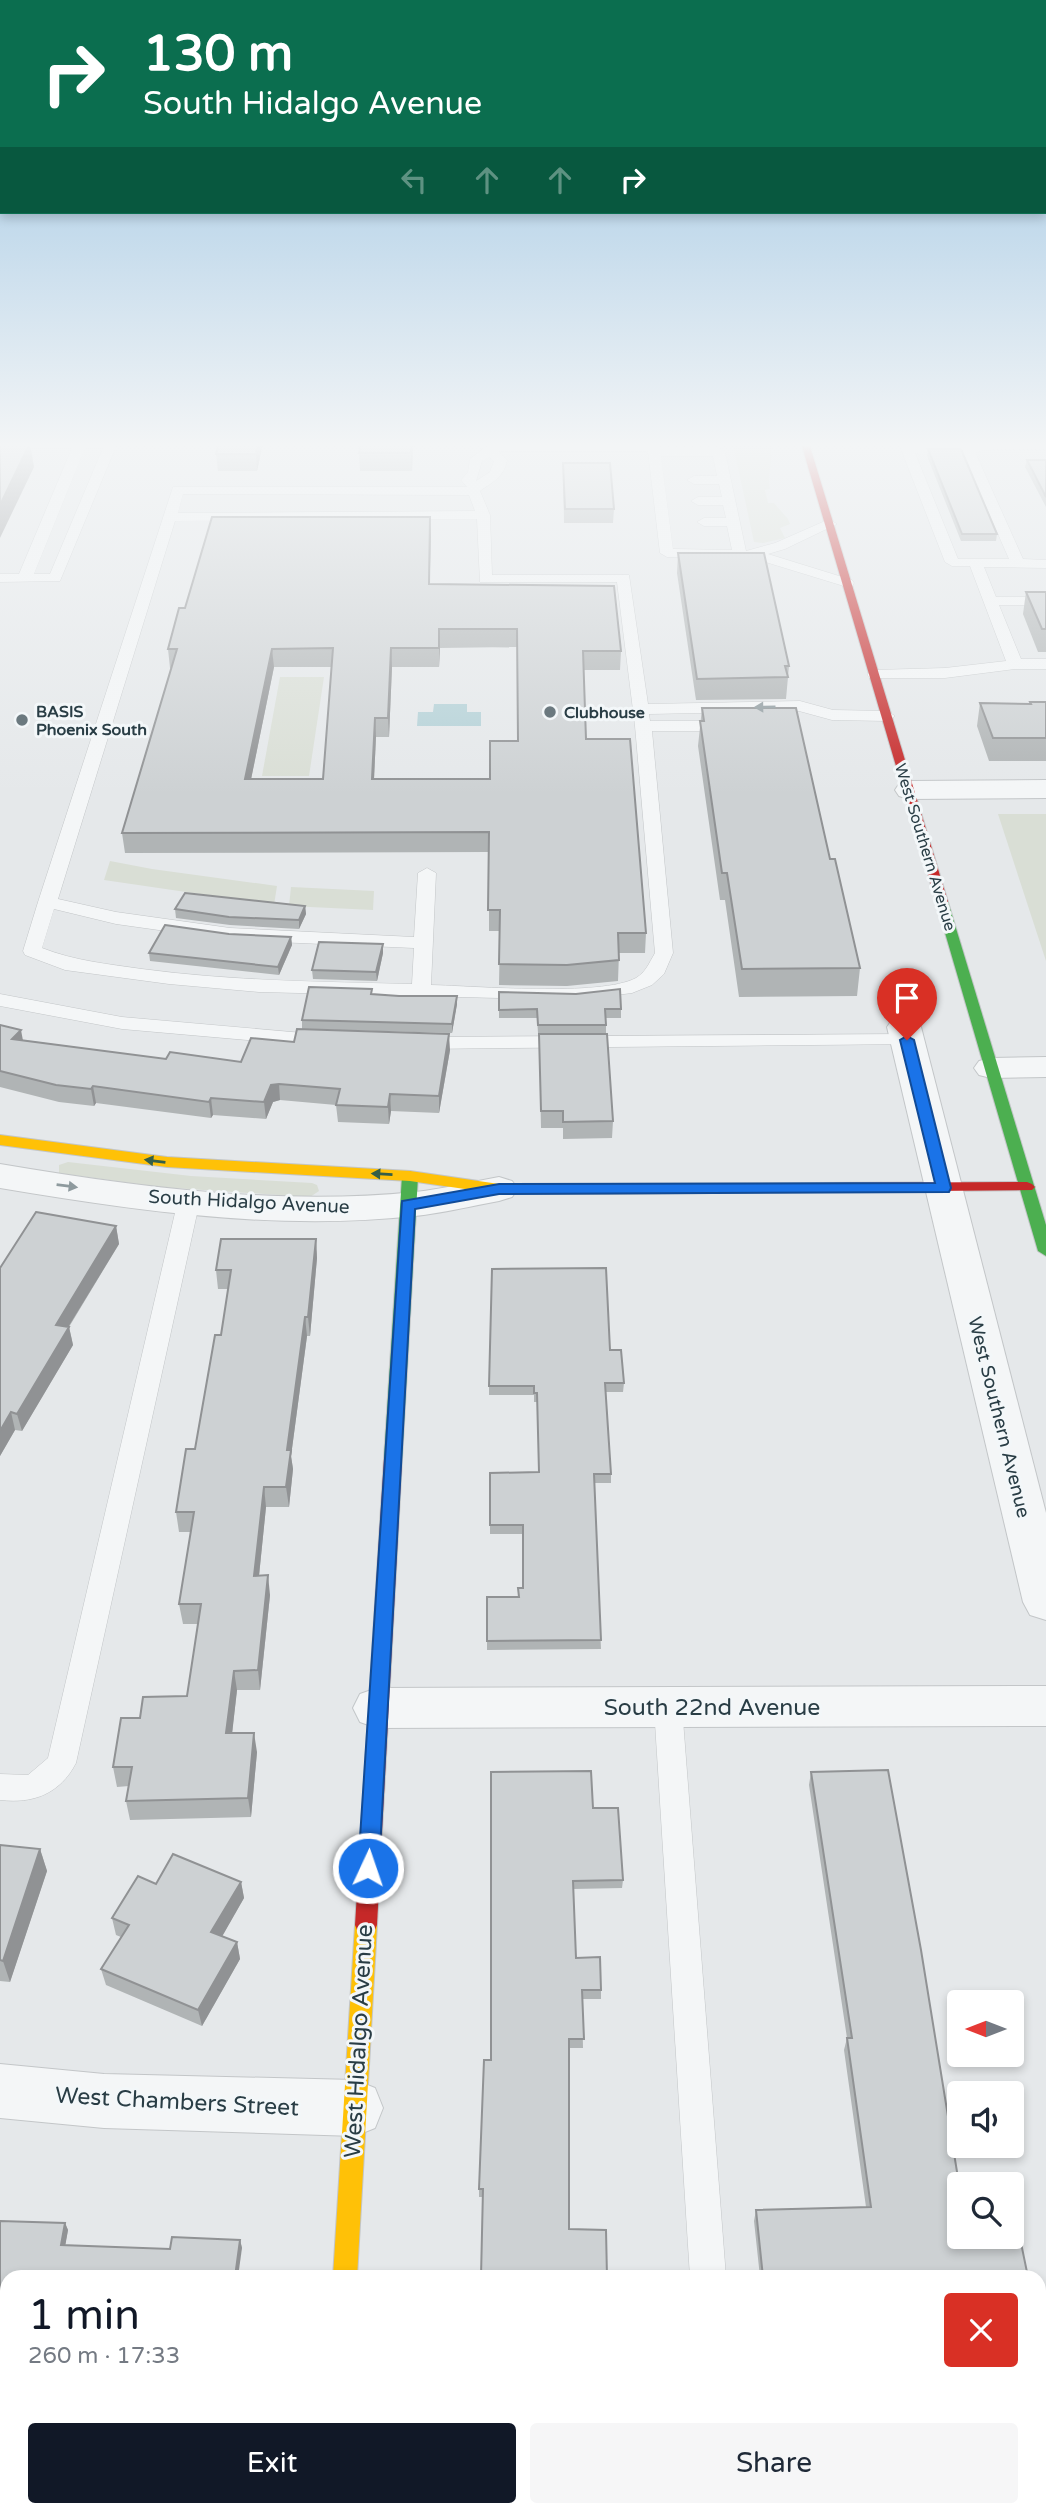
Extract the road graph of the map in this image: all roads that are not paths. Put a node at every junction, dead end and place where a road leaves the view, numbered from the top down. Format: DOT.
graph roads {
  1 [pos="32,560"];
  2 [pos="62,560"];
  3 [pos="156,560"];
  4 [pos="484,560"];
  5 [pos="769,560"];
  6 [pos="841,560"];
  7 [pos="1016,560"];
  8 [pos="935,561"];
  9 [pos="952,562"];
  10 [pos="975,562"];
  11 [pos="1018,564"];
  12 [pos="1046,564"];
  13 [pos="0,578"];
  14 [pos="25,578"];
  15 [pos="848,583"];
  16 [pos="989,601"];
  17 [pos="1046,601"];
  18 [pos="1015,664"];
  19 [pos="1046,664"];
  20 [pos="875,674"];
  21 [pos="832,715"];
  22 [pos="887,716"];
  23 [pos="642,717"];
  24 [pos="748,726"];
  25 [pos="802,726"];
  26 [pos="1046,789"];
  27 [pos="909,790"];
  28 [pos="427,873"];
  29 [pos="47,902"];
  30 [pos="424,943"];
  31 [pos="421,991"];
  32 [pos="0,1000"];
  33 [pos="906,1034"];
  34 [pos="351,1043"];
  35 [pos="393,1043"];
  36 [pos="1046,1067"];
  37 [pos="991,1068"];
  38 [pos="3,1153"];
  39 [pos="1027,1187"];
  40 [pos="943,1188"];
  41 [pos="499,1189"];
  42 [pos="409,1190"];
  43 [pos="188,1200"];
  44 [pos="1046,1251"];
  45 [pos="1046,1602"];
  46 [pos="1046,1706"];
  47 [pos="668,1707"];
  48 [pos="377,1708"];
  49 [pos="0,1787"];
  50 [pos="0,2091"];
  51 [pos="355,2108"];
  52 [pos="345,2270"];
  53 [pos="708,2270"];
  1 -- 14 [label="lane"];
  2 -- 14 [label="lane"];
  3 -- 29 [label="lane"];
  4 -- 23 [label="lane"];
  5 -- 15 [label="lane"];
  6 -- 15 [label="main road, West Southern Avenue"];
  7 -- 11 [label="lane"];
  8 -- 9 [label="lane"];
  9 -- 10 [label="lane"];
  10 -- 11 [label="lane"];
  10 -- 16 [label="lane"];
  11 -- 12 [label="lane"];
  13 -- 14 [label="lane"];
  15 -- 20 [label="main road, West Southern Avenue"];
  16 -- 17 [label="lane"];
  16 -- 18 [label="lane"];
  18 -- 19 [label="lane"];
  18 -- 20 [label="lane"];
  20 -- 22 [label="main road, West Southern Avenue"];
  21 -- 22 [label="lane"];
  21 -- 23 [label="lane, one-way"];
  21 -- 25 [label="lane"];
  22 -- 27 [label="main road, West Southern Avenue"];
  23 -- 24 [label="lane"];
  23 -- 31 [label="lane"];
  26 -- 27 [label="street"];
  27 -- 37 [label="main road, West Southern Avenue"];
  28 -- 30 [label="lane"];
  29 -- 30 [label="lane"];
  29 -- 31 [label="lane"];
  30 -- 31 [label="lane"];
  32 -- 34 [label="lane"];
  33 -- 35 [label="lane"];
  33 -- 40 [label="street, West Southern Avenue"];
  36 -- 37 [label="street"];
  37 -- 39 [label="main road, West Southern Avenue"];
  42 -- 38 [label="main road, South Hidalgo Avenue, one-way"];
  38 -- 43 [label="street, South Hidalgo Avenue, one-way"];
  39 -- 40 [label="main road, South Hidalgo Avenue"];
  39 -- 44 [label="main road, West Southern Avenue"];
  40 -- 41 [label="main road, South Hidalgo Avenue"];
  40 -- 45 [label="street, West Southern Avenue"];
  41 -- 42 [label="street, South Hidalgo Avenue"];
  42 -- 43 [label="street, South Hidalgo Avenue"];
  42 -- 48 [label="main road, West Hidalgo Avenue"];
  43 -- 49 [label="lane"];
  46 -- 47 [label="street, South 22nd Avenue"];
  47 -- 48 [label="street, South 22nd Avenue"];
  47 -- 53 [label="lane"];
  48 -- 51 [label="main road, West Hidalgo Avenue"];
  50 -- 51 [label="street, West Chambers Street"];
  51 -- 52 [label="main road, West Hidalgo Avenue"];
}
